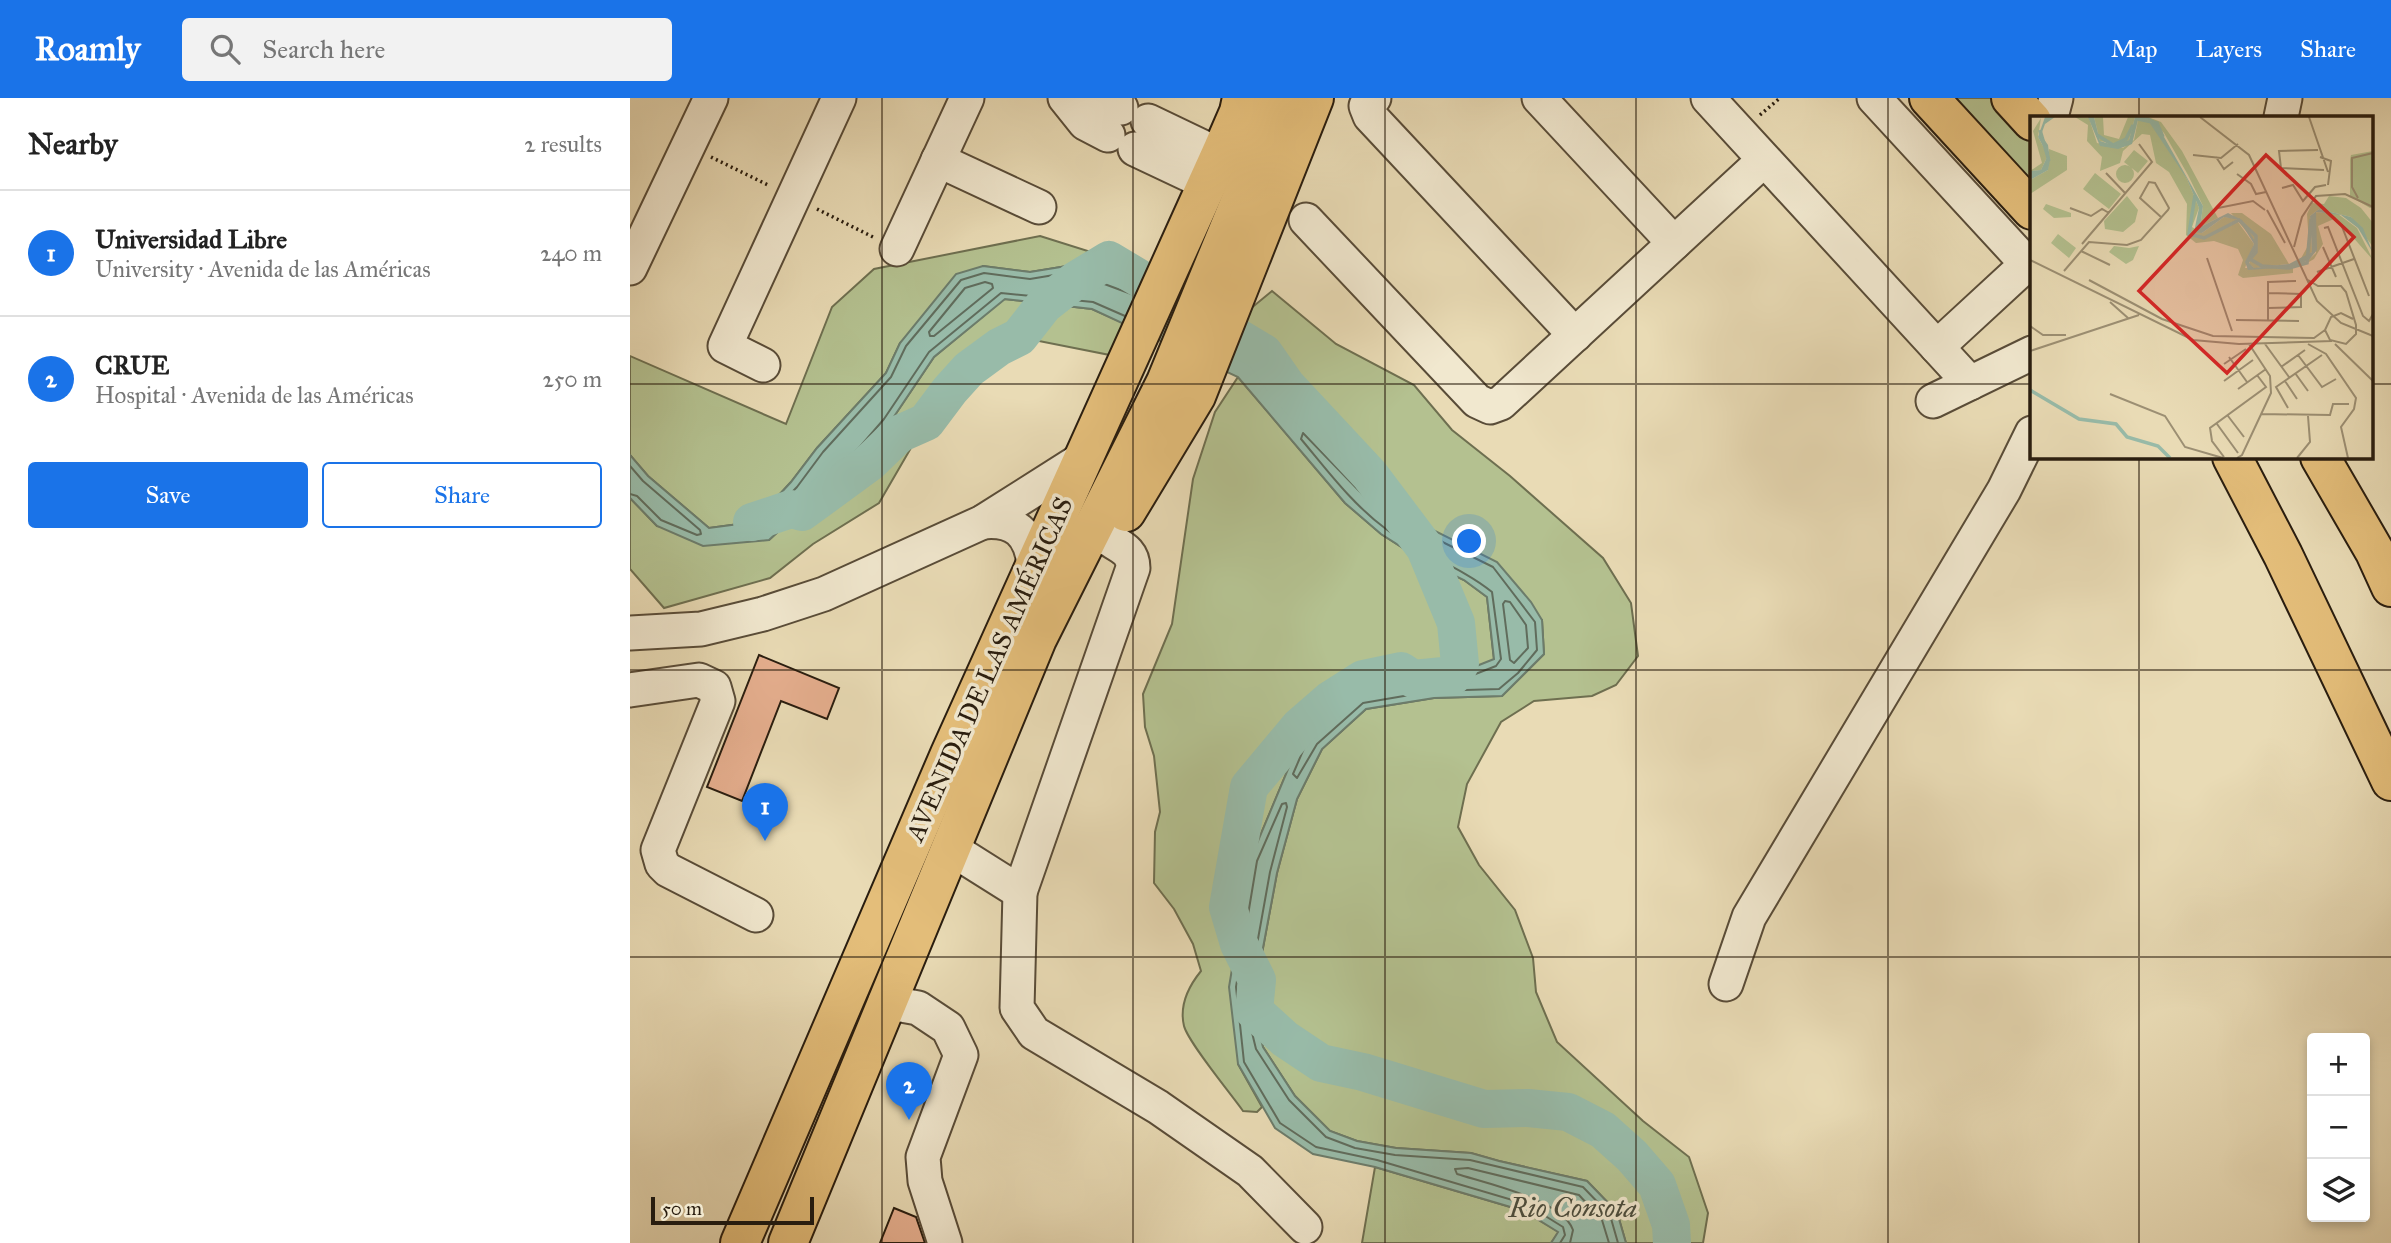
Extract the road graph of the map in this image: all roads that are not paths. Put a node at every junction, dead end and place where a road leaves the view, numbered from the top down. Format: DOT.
graph roads {
  1 [pos="711,98"];
  2 [pos="839,98"];
  3 [pos="967,98"];
  4 [pos="1065,98"];
  5 [pos="1073,98"];
  6 [pos="1218,98"];
  7 [pos="1242,98"];
  8 [pos="1280,98"];
  9 [pos="1314,98"];
  10 [pos="1374,98"];
  11 [pos="1539,98"];
  12 [pos="1707,98"];
  13 [pos="1874,98"];
  14 [pos="1929,98"];
  15 [pos="2011,98"];
  16 [pos="2056,98"];
  17 [pos="2285,98"];
  18 [pos="2051,116"];
  19 [pos="2281,116"];
  20 [pos="2030,119"];
  21 [pos="1122,122"];
  22 [pos="938,160"];
  23 [pos="1764,160"];
  24 [pos="1216,162"];
  25 [pos="1039,207"];
  26 [pos="2030,208"];
  27 [pos="1306,220"];
  28 [pos="1674,243"];
  29 [pos="897,249"];
  30 [pos="630,268"];
  31 [pos="1225,279"];
  32 [pos="1575,335"];
  33 [pos="1937,347"];
  34 [pos="2030,354"];
  35 [pos="763,365"];
  36 [pos="1970,383"];
  37 [pos="1181,389"];
  38 [pos="1933,401"];
  39 [pos="2030,437"];
  40 [pos="1084,458"];
  41 [pos="2233,458"];
  42 [pos="2321,458"];
  43 [pos="983,522"];
  44 [pos="1110,540"];
  45 [pos="1034,564"];
  46 [pos="2391,587"];
  47 [pos="630,633"];
  48 [pos="1037,639"];
  49 [pos="630,690"];
  50 [pos="2391,781"];
  51 [pos="950,848"];
  52 [pos="1020,891"];
  53 [pos="756,915"];
  54 [pos="1726,984"];
  55 [pos="886,1002"];
  56 [pos="1305,1227"];
  57 [pos="740,1243"];
  58 [pos="788,1243"];
  59 [pos="945,1243"];
  1 -- 30 [label="street"];
  2 -- 35 [label="street"];
  3 -- 22 [label="street"];
  4 -- 5 [label="street"];
  4 -- 21 [label="street"];
  6 -- 24 [label="main road"];
  7 -- 24 [label="main road, AVENIDA DE LAS AMÉRICAS"];
  8 -- 31 [label="main road"];
  9 -- 31 [label="main road"];
  10 -- 32 [label="street"];
  11 -- 28 [label="street"];
  12 -- 23 [label="street"];
  13 -- 33 [label="street"];
  14 -- 26 [label="main road"];
  15 -- 20 [label="main road"];
  16 -- 18 [label="street"];
  17 -- 19 [label="street"];
  21 -- 24 [label="street"];
  22 -- 25 [label="street"];
  22 -- 29 [label="street"];
  23 -- 28 [label="street"];
  23 -- 33 [label="street"];
  24 -- 40 [label="main road, AVENIDA DE LAS AMÉRICAS"];
  27 -- 32 [label="street"];
  28 -- 32 [label="street"];
  31 -- 37 [label="main road"];
  33 -- 36 [label="street"];
  34 -- 36 [label="street"];
  36 -- 38 [label="street"];
  37 -- 44 [label="main road"];
  37 -- 48 [label="main road, AVENIDA DE LAS AMÉRICAS"];
  39 -- 54 [label="street"];
  40 -- 43 [label="street"];
  40 -- 45 [label="main road, AVENIDA DE LAS AMÉRICAS"];
  41 -- 50 [label="main road"];
  42 -- 46 [label="main road"];
  43 -- 45 [label="street"];
  43 -- 47 [label="street"];
  44 -- 48 [label="main road"];
  44 -- 52 [label="street"];
  45 -- 57 [label="main road, AVENIDA DE LAS AMÉRICAS"];
  48 -- 51 [label="main road, AVENIDA DE LAS AMÉRICAS"];
  49 -- 53 [label="street"];
  51 -- 52 [label="street"];
  51 -- 55 [label="main road, AVENIDA DE LAS AMÉRICAS"];
  52 -- 56 [label="street"];
  55 -- 58 [label="main road, AVENIDA DE LAS AMÉRICAS"];
  55 -- 59 [label="street"];
}
